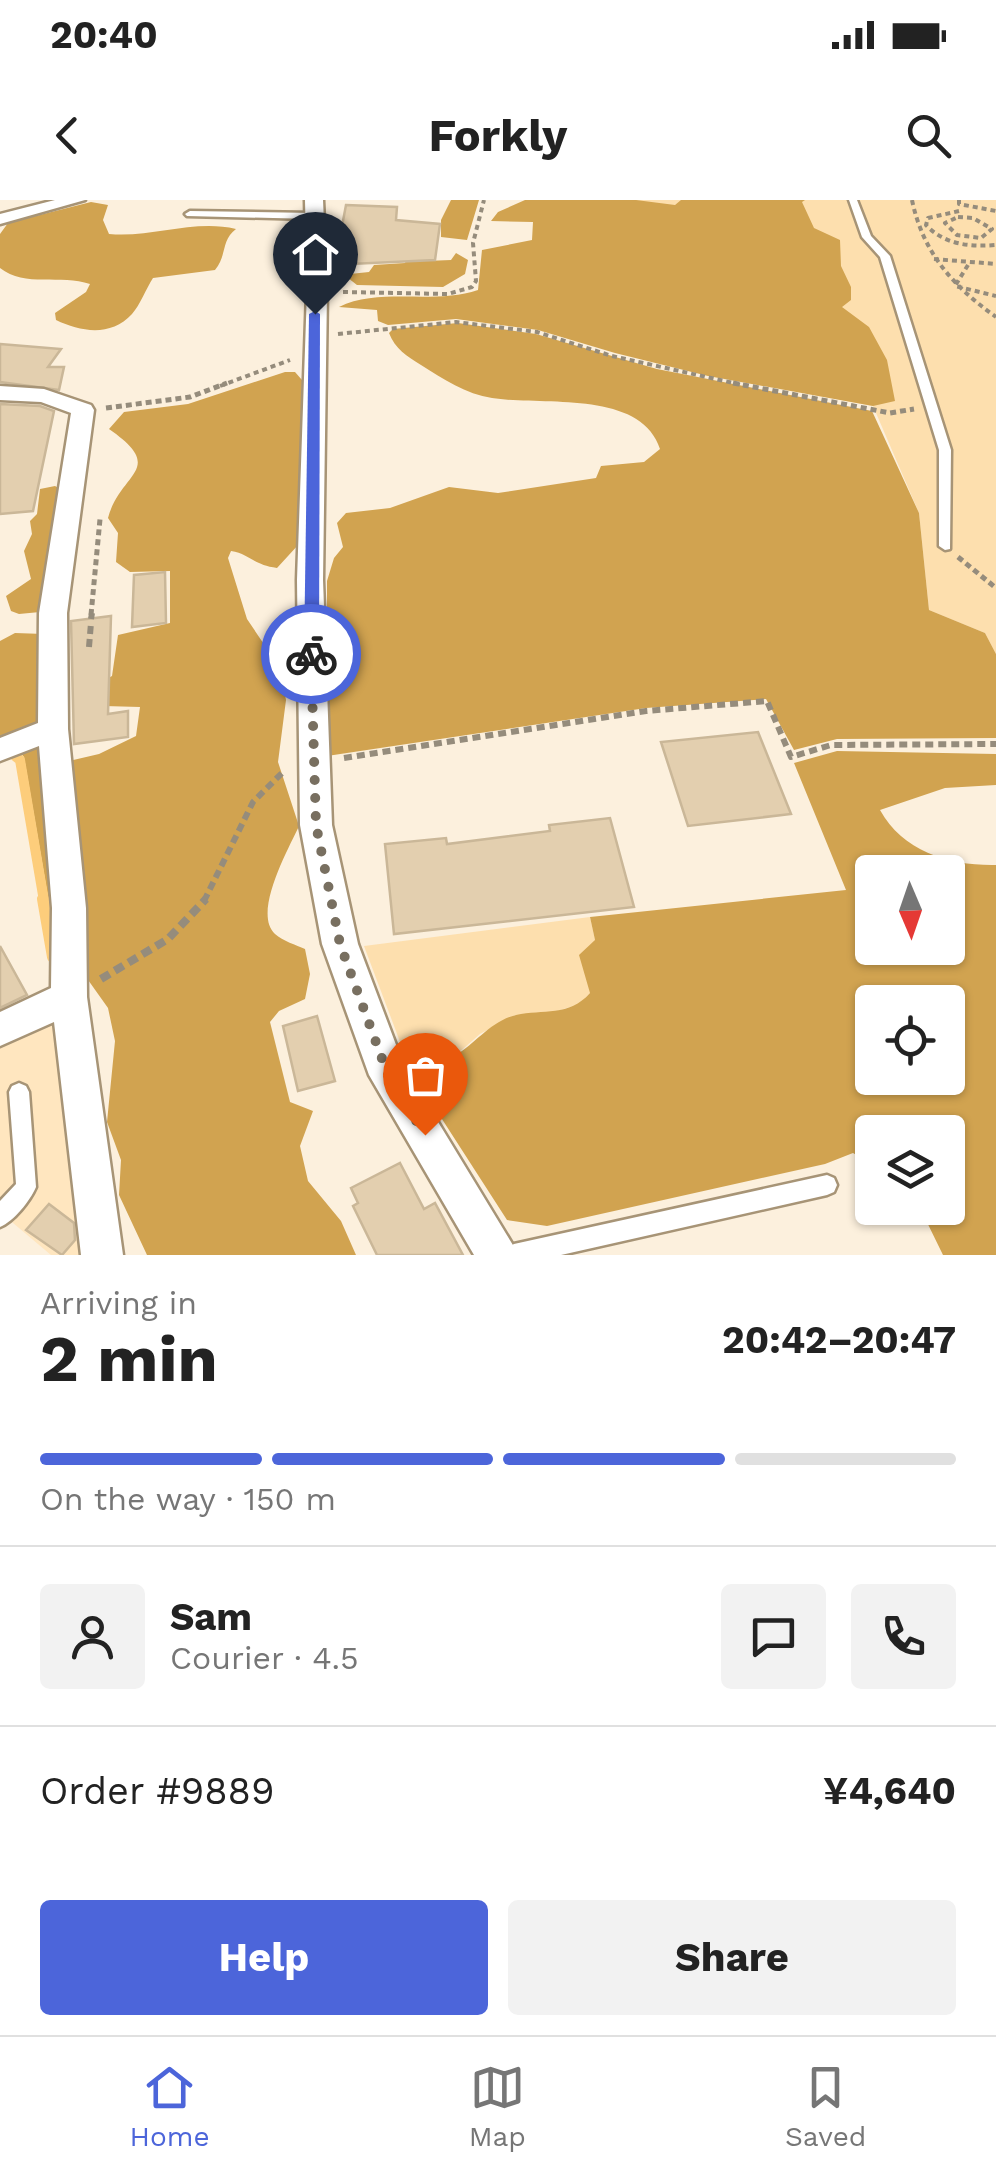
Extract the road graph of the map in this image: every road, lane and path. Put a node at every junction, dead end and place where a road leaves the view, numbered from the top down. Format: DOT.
graph roads {
  1 [pos="17,200"];
  2 [pos="76,200"];
  3 [pos="484,200"];
  4 [pos="853,200"];
  5 [pos="912,200"];
  6 [pos="313,208"];
  7 [pos="959,208"];
  8 [pos="996,211"];
  9 [pos="190,214"];
  10 [pos="0,215"];
  11 [pos="926,225"];
  12 [pos="946,226"];
  13 [pos="994,229"];
  14 [pos="974,238"];
  15 [pos="996,245"];
  16 [pos="978,246"];
  17 [pos="933,258"];
  18 [pos="968,264"];
  19 [pos="996,264"];
  20 [pos="984,265"];
  21 [pos="955,286"];
  22 [pos="317,292"];
  23 [pos="996,296"];
  24 [pos="996,317"];
  25 [pos="347,332"];
  26 [pos="312,337"];
  27 [pos="0,392"];
  28 [pos="930,407"];
  29 [pos="83,410"];
  30 [pos="945,546"];
  31 [pos="996,588"];
  32 [pos="91,622"];
  33 [pos="89,648"];
  34 [pos="53,729"];
  35 [pos="996,744"];
  36 [pos="0,750"];
  37 [pos="313,763"];
  38 [pos="70,997"];
  39 [pos="0,1030"];
  40 [pos="18,1092"];
  41 [pos="827,1185"];
  42 [pos="0,1217"];
  43 [pos="102,1255"];
  44 [pos="498,1255"];
  45 [pos="514,1255"];
  1 -- 10 [label="street"];
  2 -- 10 [label="street"];
  3 -- 22 [label="path"];
  4 -- 28 [label="lane"];
  5 -- 17 [label="path"];
  6 -- 9 [label="lane"];
  6 -- 22 [label="street"];
  7 -- 8 [label="path"];
  7 -- 11 [label="path"];
  7 -- 12 [label="path"];
  7 -- 13 [label="path"];
  11 -- 12 [label="path"];
  11 -- 16 [label="path"];
  12 -- 14 [label="path"];
  13 -- 14 [label="path"];
  14 -- 16 [label="path"];
  15 -- 16 [label="path"];
  16 -- 20 [label="path"];
  17 -- 18 [label="path"];
  17 -- 21 [label="path"];
  18 -- 20 [label="path"];
  18 -- 21 [label="path"];
  19 -- 20 [label="path"];
  21 -- 23 [label="path"];
  21 -- 24 [label="path"];
  22 -- 26 [label="street"];
  25 -- 28 [label="path"];
  26 -- 29 [label="path"];
  26 -- 37 [label="street"];
  27 -- 29 [label="street"];
  28 -- 30 [label="lane"];
  29 -- 34 [label="street"];
  30 -- 31 [label="path"];
  32 -- 33 [label="path"];
  34 -- 36 [label="street"];
  34 -- 38 [label="street"];
  35 -- 37 [label="path"];
  37 -- 38 [label="path"];
  37 -- 44 [label="street"];
  38 -- 39 [label="street"];
  38 -- 43 [label="street"];
  40 -- 42 [label="lane"];
  41 -- 45 [label="lane"];
}
